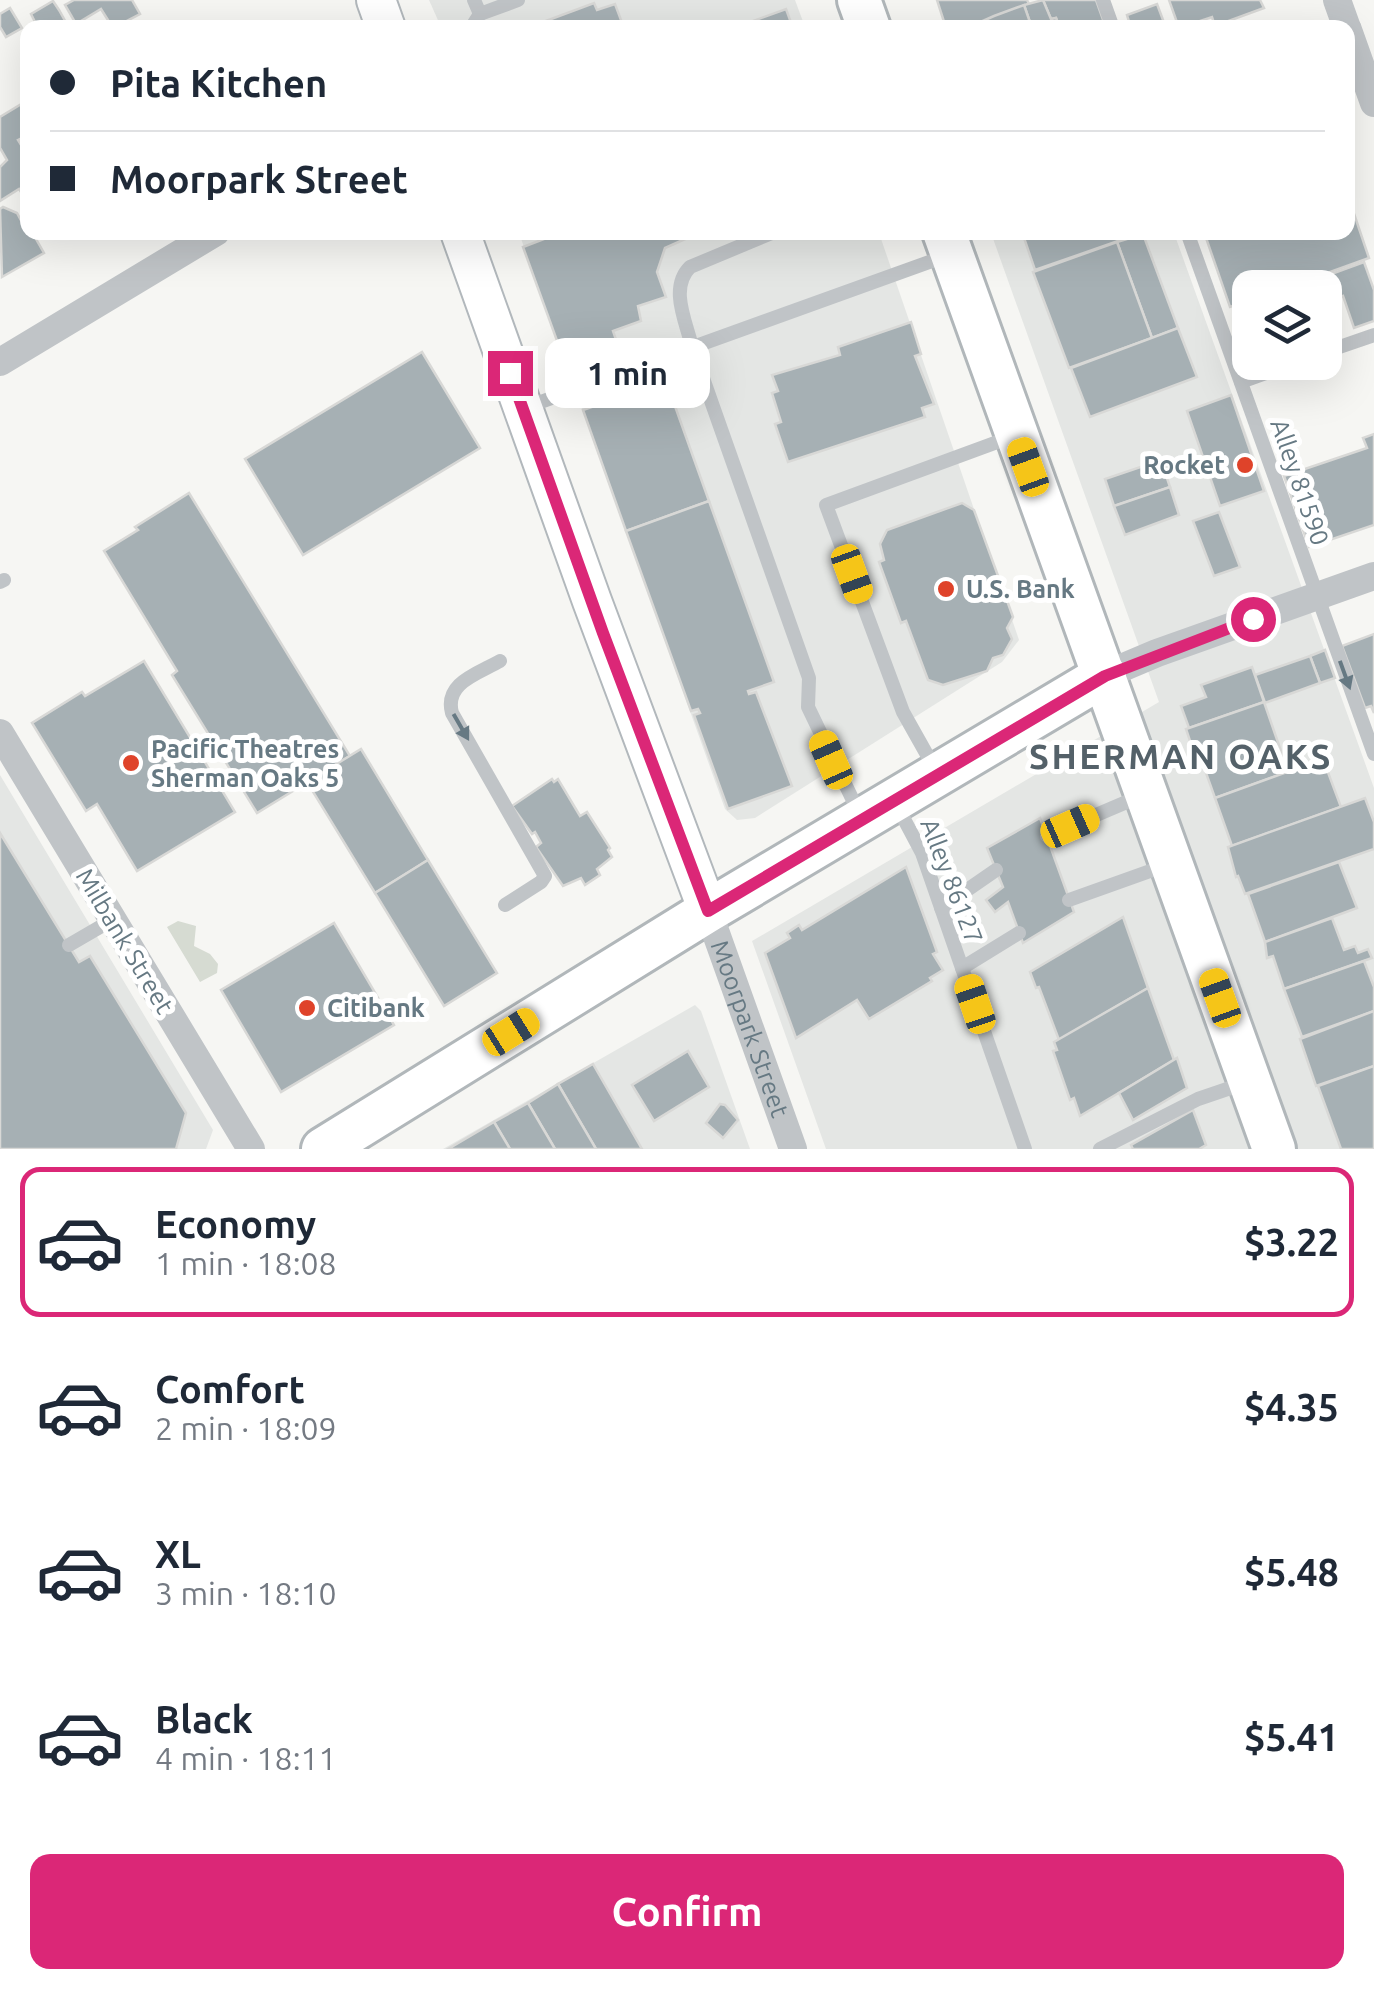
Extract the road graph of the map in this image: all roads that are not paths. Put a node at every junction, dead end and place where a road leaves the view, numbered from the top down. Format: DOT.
graph roads {
  1 [pos="518,0"];
  2 [pos="475,14"];
  3 [pos="1355,51"];
  4 [pos="1374,103"];
  5 [pos="203,240"];
  6 [pos="463,240"];
  7 [pos="754,240"];
  8 [pos="1190,240"];
  9 [pos="948,243"];
  10 [pos="1374,334"];
  11 [pos="1342,346"];
  12 [pos="692,348"];
  13 [pos="0,362"];
  14 [pos="1246,380"];
  15 [pos="1240,382"];
  16 [pos="523,408"];
  17 [pos="1016,435"];
  18 [pos="1374,576"];
  19 [pos="1317,596"];
  20 [pos="500,660"];
  21 [pos="1105,676"];
  22 [pos="0,733"];
  23 [pos="1374,754"];
  24 [pos="938,774"];
  25 [pos="1147,794"];
  26 [pos="878,810"];
  27 [pos="1047,836"];
  28 [pos="1172,863"];
  29 [pos="996,870"];
  30 [pos="1069,900"];
  31 [pos="505,904"];
  32 [pos="941,908"];
  33 [pos="708,911"];
  34 [pos="112,920"];
  35 [pos="1018,932"];
  36 [pos="69,945"];
  37 [pos="962,968"];
  38 [pos="1250,1081"];
  39 [pos="788,1147"];
  40 [pos="251,1149"];
  41 [pos="323,1149"];
  42 [pos="1025,1149"];
  43 [pos="1100,1149"];
  44 [pos="1274,1149"];
  1 -- 2 [label="lane"];
  3 -- 4 [label="street"];
  5 -- 13 [label="street"];
  6 -- 16 [label="main road, Moorpark Street"];
  7 -- 12 [label="lane, Alley 86127"];
  8 -- 15 [label="lane, Alley 81590"];
  9 -- 12 [label="lane"];
  9 -- 17 [label="main road"];
  10 -- 11 [label="lane"];
  12 -- 16 [label="lane"];
  12 -- 26 [label="lane, Alley 86127"];
  14 -- 15 [label="lane"];
  15 -- 19 [label="lane, Alley 81590"];
  16 -- 33 [label="main road, Moorpark Street"];
  17 -- 21 [label="main road"];
  17 -- 24 [label="lane"];
  18 -- 19 [label="street"];
  19 -- 21 [label="street"];
  19 -- 23 [label="lane, Alley 81590, one-way"];
  20 -- 31 [label="lane, one-way"];
  21 -- 24 [label="main road"];
  21 -- 25 [label="main road"];
  22 -- 34 [label="street, Milbank Street"];
  24 -- 26 [label="main road"];
  25 -- 27 [label="lane"];
  25 -- 28 [label="main road"];
  26 -- 32 [label="lane, Alley 86127"];
  26 -- 33 [label="main road"];
  28 -- 30 [label="lane"];
  28 -- 38 [label="main road"];
  29 -- 32 [label="lane"];
  32 -- 37 [label="lane, Alley 86127"];
  33 -- 39 [label="street, Moorpark Street"];
  33 -- 41 [label="main road"];
  34 -- 36 [label="lane"];
  34 -- 40 [label="street, Milbank Street"];
  35 -- 37 [label="lane"];
  37 -- 42 [label="lane, Alley 86127"];
  38 -- 43 [label="lane"];
  38 -- 44 [label="main road"];
}
